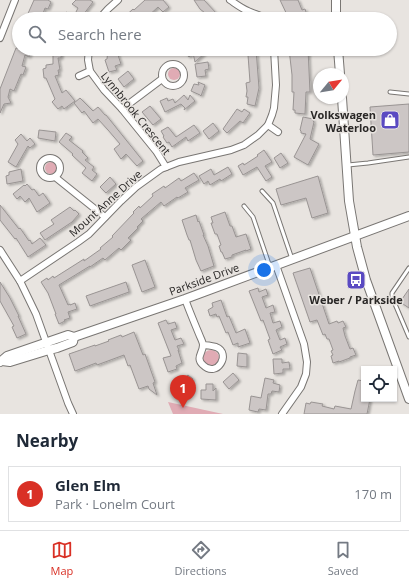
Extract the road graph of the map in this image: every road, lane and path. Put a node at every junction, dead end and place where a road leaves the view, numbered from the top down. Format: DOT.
graph roads {
  1 [pos="15,0"];
  2 [pos="118,0"];
  3 [pos="230,0"];
  4 [pos="336,0"];
  5 [pos="105,12"];
  6 [pos="250,12"];
  7 [pos="336,12"];
  8 [pos="0,38"];
  9 [pos="88,56"];
  10 [pos="275,56"];
  11 [pos="339,56"];
  12 [pos="340,68"];
  13 [pos="90,71"];
  14 [pos="78,76"];
  15 [pos="162,79"];
  16 [pos="390,92"];
  17 [pos="409,94"];
  18 [pos="342,104"];
  19 [pos="122,109"];
  20 [pos="268,125"];
  21 [pos="278,132"];
  22 [pos="409,157"];
  23 [pos="346,165"];
  24 [pos="166,167"];
  25 [pos="55,177"];
  26 [pos="262,191"];
  27 [pos="244,206"];
  28 [pos="409,216"];
  29 [pos="105,217"];
  30 [pos="355,236"];
  31 [pos="0,250"];
  32 [pos="292,259"];
  33 [pos="273,266"];
  34 [pos="409,268"];
  35 [pos="20,280"];
  36 [pos="185,299"];
  37 [pos="409,337"];
  38 [pos="203,345"];
  39 [pos="48,346"];
  40 [pos="1,361"];
  41 [pos="409,399"];
  42 [pos="73,414"];
  43 [pos="282,414"];
  1 -- 8 [label="street"];
  2 -- 5 [label="street"];
  3 -- 6 [label="street"];
  4 -- 7 [label="street"];
  9 -- 13 [label="street, Lynnbrook Crescent"];
  10 -- 20 [label="street"];
  11 -- 12 [label="street"];
  13 -- 14 [label="street"];
  13 -- 19 [label="street, Lynnbrook Crescent"];
  15 -- 19 [label="street"];
  16 -- 17 [label="lane"];
  18 -- 23 [label="street"];
  19 -- 24 [label="street, Lynnbrook Crescent"];
  20 -- 21 [label="street"];
  20 -- 24 [label="street, Mount Anne Drive"];
  22 -- 23 [label="lane"];
  23 -- 30 [label="street"];
  24 -- 29 [label="street, Mount Anne Drive"];
  25 -- 29 [label="street"];
  26 -- 32 [label="lane"];
  27 -- 33 [label="lane"];
  28 -- 30 [label="street, Parkside Drive"];
  29 -- 35 [label="street, Mount Anne Drive"];
  30 -- 32 [label="street, Parkside Drive"];
  30 -- 41 [label="street"];
  31 -- 35 [label="street"];
  32 -- 33 [label="street, Parkside Drive"];
  33 -- 36 [label="street, Parkside Drive"];
  33 -- 43 [label="street"];
  34 -- 37 [label="lane"];
  35 -- 39 [label="street"];
  36 -- 38 [label="street"];
  36 -- 39 [label="street, Parkside Drive"];
  38 -- 38 [label="street"];
  39 -- 40 [label="street, Parkside Drive"];
  39 -- 42 [label="street"];
}
